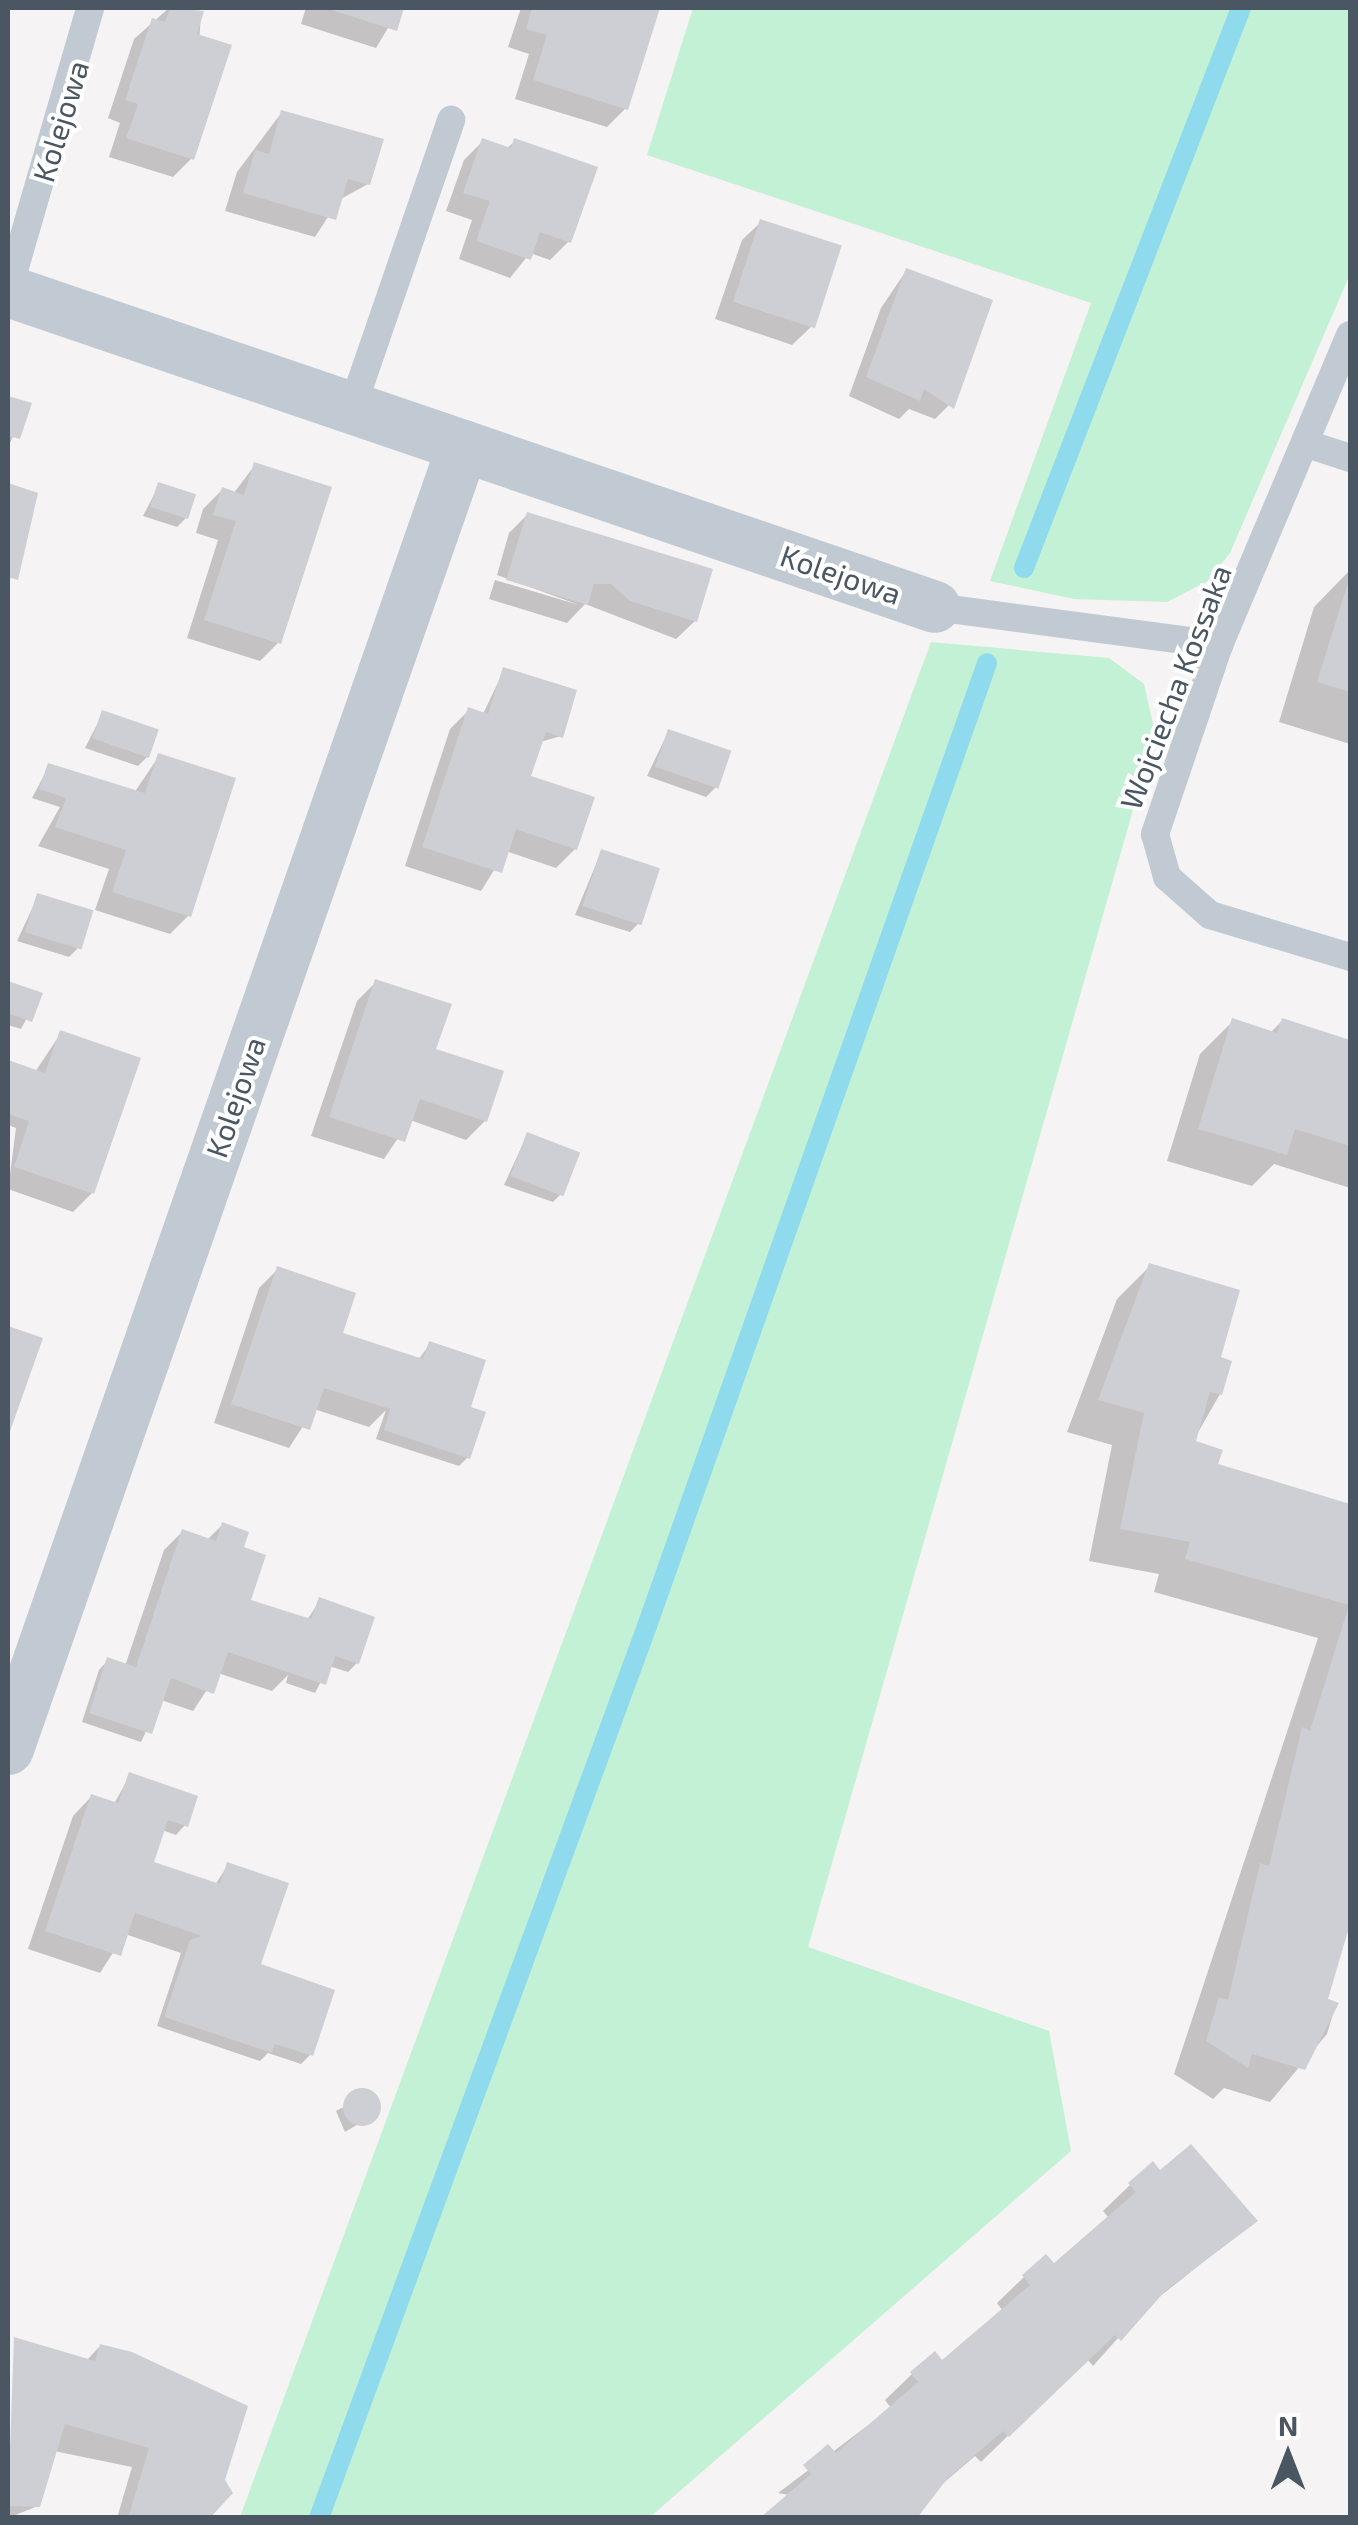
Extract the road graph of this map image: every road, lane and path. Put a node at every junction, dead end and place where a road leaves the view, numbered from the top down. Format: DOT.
graph roads {
  1 [pos="90,8"];
  2 [pos="451,120"];
  3 [pos="8,291"];
  4 [pos="1350,335"];
  5 [pos="352,408"];
  6 [pos="1307,444"];
  7 [pos="463,446"];
  8 [pos="1350,458"];
  9 [pos="935,606"];
  10 [pos="1219,645"];
  11 [pos="1350,957"];
  12 [pos="8,1749"];
  1 -- 3 [label="lane, Kolejowa"];
  2 -- 5 [label="lane"];
  3 -- 5 [label="street, Kolejowa"];
  4 -- 6 [label="lane, Wojciecha Kossaka"];
  5 -- 7 [label="street, Kolejowa"];
  6 -- 8 [label="lane"];
  6 -- 10 [label="lane, Wojciecha Kossaka"];
  7 -- 9 [label="street, Kolejowa"];
  7 -- 12 [label="street, Kolejowa"];
  9 -- 10 [label="lane"];
  10 -- 11 [label="lane, Wojciecha Kossaka"];
}
